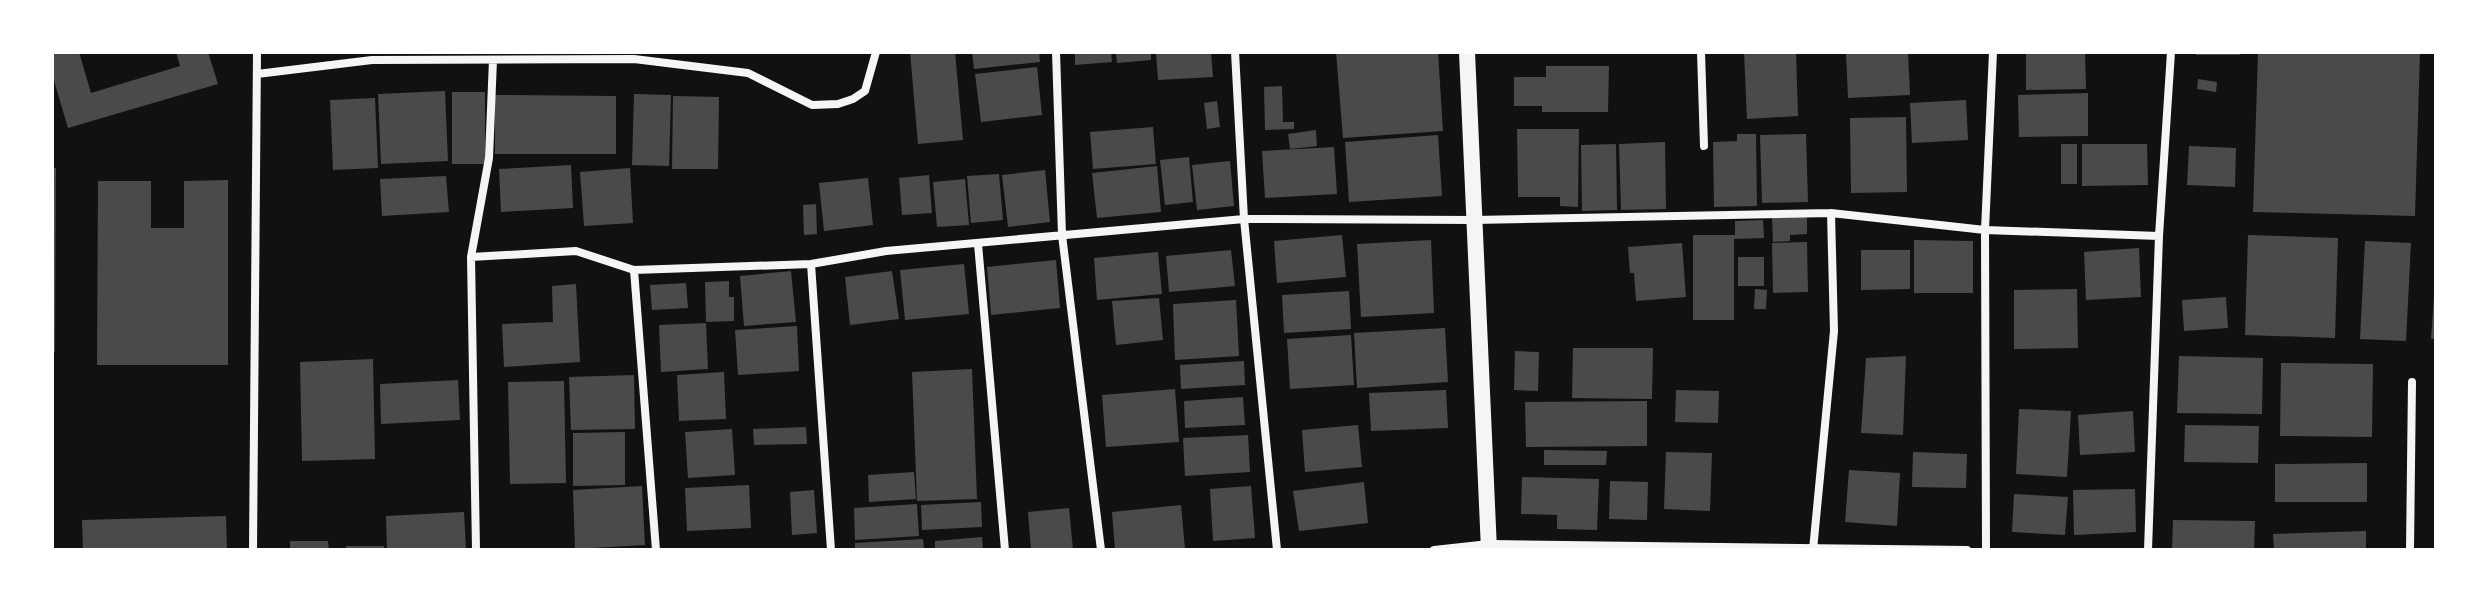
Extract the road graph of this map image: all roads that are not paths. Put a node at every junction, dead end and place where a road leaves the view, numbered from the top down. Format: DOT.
graph roads {
  1 [pos="257,52"];
  2 [pos="876,52"];
  3 [pos="1056,52"];
  4 [pos="1235,52"];
  5 [pos="1467,52"];
  6 [pos="1701,52"];
  7 [pos="1993,52"];
  8 [pos="2171,52"];
  9 [pos="493,60"];
  10 [pos="257,74"];
  11 [pos="1704,146"];
  12 [pos="1831,213"];
  13 [pos="1244,219"];
  14 [pos="1474,220"];
  15 [pos="1985,230"];
  16 [pos="1062,235"];
  17 [pos="2159,236"];
  18 [pos="978,244"];
  19 [pos="471,257"];
  20 [pos="811,264"];
  21 [pos="634,270"];
  22 [pos="2412,382"];
  23 [pos="1489,547"];
  24 [pos="1813,548"];
  25 [pos="253,550"];
  26 [pos="476,550"];
  27 [pos="656,550"];
  28 [pos="831,550"];
  29 [pos="1005,550"];
  30 [pos="1101,550"];
  31 [pos="1277,550"];
  32 [pos="1434,550"];
  33 [pos="1967,550"];
  34 [pos="1986,550"];
  35 [pos="2148,550"];
  36 [pos="2410,550"];
  1 -- 10 [label="street"];
  2 -- 9 [label="street"];
  3 -- 16 [label="street"];
  4 -- 13 [label="street"];
  5 -- 14 [label="main road"];
  6 -- 11 [label="street"];
  7 -- 15 [label="street"];
  8 -- 17 [label="street"];
  9 -- 10 [label="street"];
  9 -- 19 [label="street"];
  10 -- 25 [label="street"];
  12 -- 14 [label="street"];
  12 -- 15 [label="street"];
  12 -- 24 [label="street"];
  13 -- 14 [label="street"];
  13 -- 16 [label="street"];
  13 -- 31 [label="street"];
  14 -- 23 [label="main road"];
  15 -- 17 [label="street"];
  15 -- 34 [label="street"];
  16 -- 18 [label="street"];
  16 -- 30 [label="street"];
  17 -- 35 [label="street"];
  18 -- 20 [label="street"];
  18 -- 29 [label="street"];
  19 -- 21 [label="street"];
  19 -- 26 [label="street"];
  20 -- 21 [label="street"];
  20 -- 28 [label="street"];
  21 -- 27 [label="street"];
  22 -- 36 [label="street"];
  23 -- 24 [label="street"];
  23 -- 32 [label="street"];
  24 -- 33 [label="street"];
}
